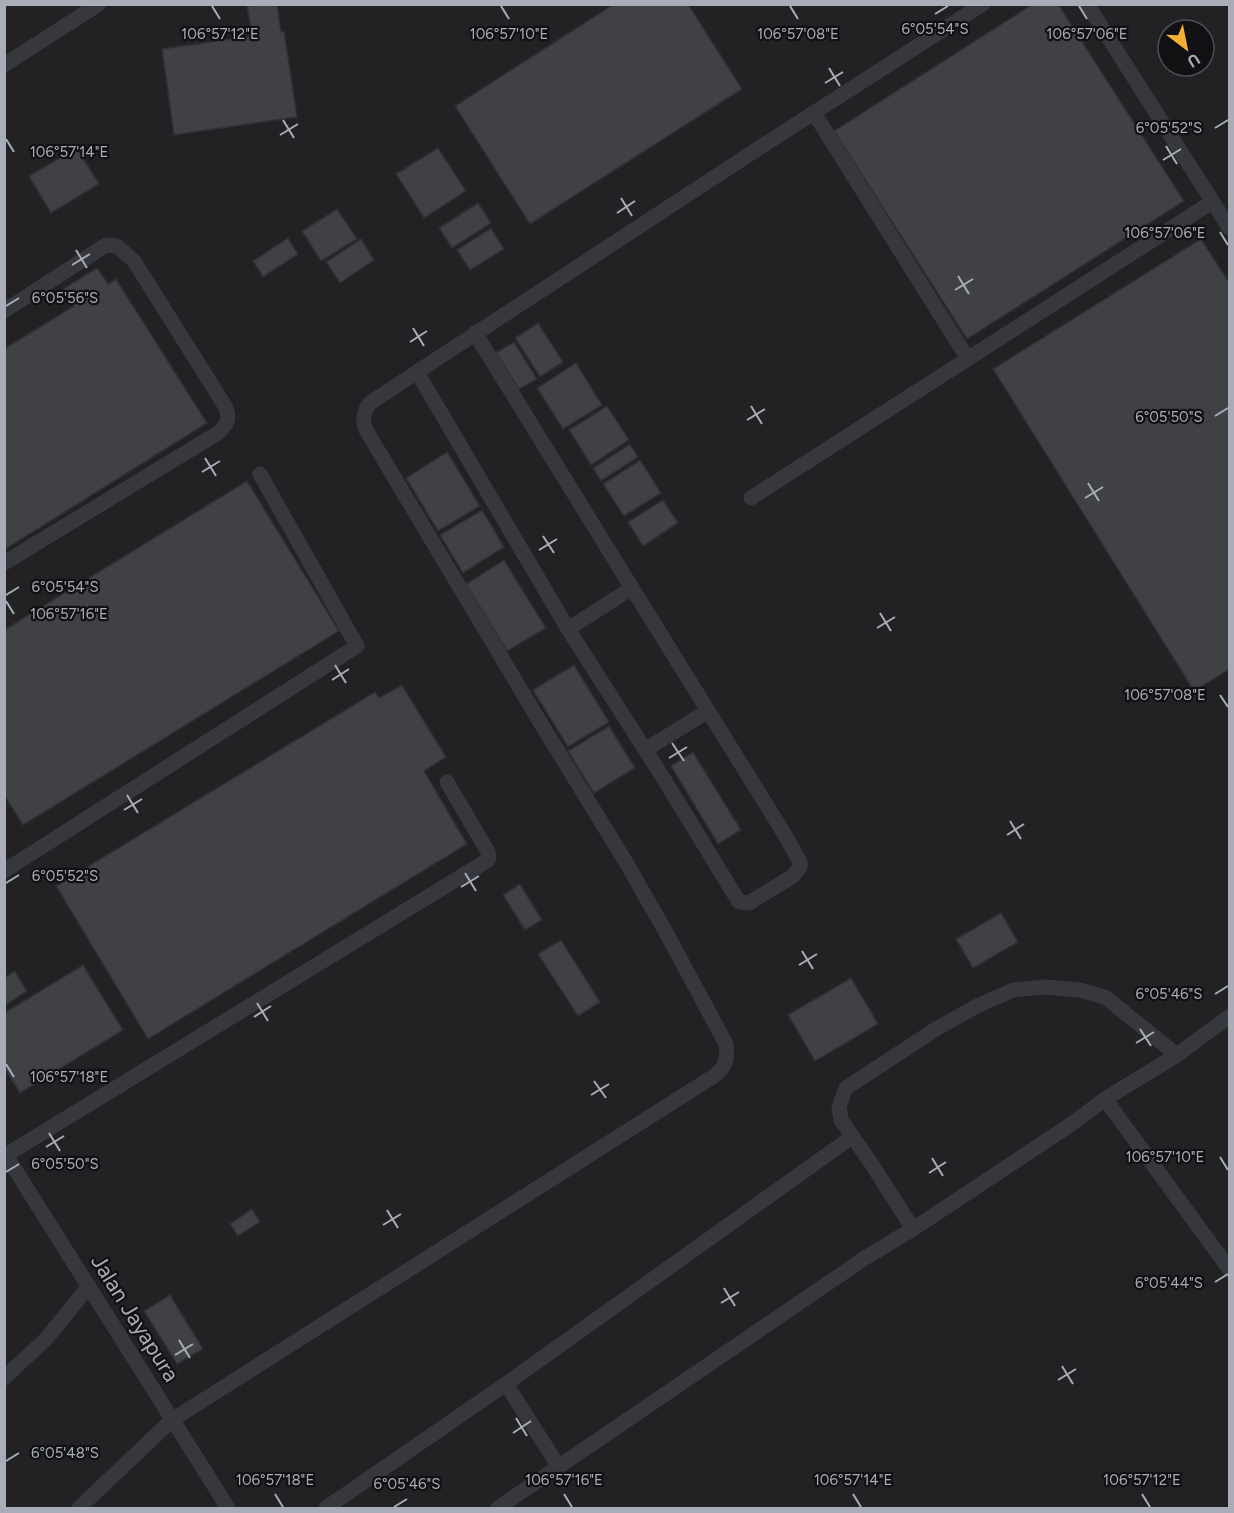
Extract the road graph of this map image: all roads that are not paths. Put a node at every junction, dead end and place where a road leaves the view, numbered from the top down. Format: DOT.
graph roads {
  1 [pos="99,4"];
  2 [pos="983,4"];
  3 [pos="1087,4"];
  4 [pos="4,65"];
  5 [pos="814,113"];
  6 [pos="1212,202"];
  7 [pos="1230,229"];
  8 [pos="4,311"];
  9 [pos="475,333"];
  10 [pos="968,359"];
  11 [pos="417,372"];
  12 [pos="260,474"];
  13 [pos="751,498"];
  14 [pos="4,563"];
  15 [pos="632,588"];
  16 [pos="568,629"];
  17 [pos="708,711"];
  18 [pos="645,750"];
  19 [pos="447,782"];
  20 [pos="4,871"];
  21 [pos="1230,1016"];
  22 [pos="1177,1055"];
  23 [pos="1105,1099"];
  24 [pos="852,1137"];
  25 [pos="5,1154"];
  26 [pos="913,1229"];
  27 [pos="1230,1270"];
  28 [pos="88,1286"];
  29 [pos="4,1378"];
  30 [pos="506,1384"];
  31 [pos="172,1420"];
  32 [pos="559,1467"];
  33 [pos="79,1509"];
  34 [pos="228,1509"];
  35 [pos="326,1509"];
  36 [pos="498,1509"];
  1 -- 4 [label="lane"];
  2 -- 5 [label="lane"];
  3 -- 6 [label="lane"];
  5 -- 9 [label="lane"];
  5 -- 10 [label="lane"];
  6 -- 7 [label="lane"];
  6 -- 10 [label="lane"];
  8 -- 14 [label="lane"];
  9 -- 11 [label="lane"];
  9 -- 15 [label="lane"];
  10 -- 13 [label="lane"];
  11 -- 16 [label="lane"];
  11 -- 31 [label="lane"];
  12 -- 20 [label="lane"];
  15 -- 16 [label="lane"];
  15 -- 17 [label="lane"];
  16 -- 18 [label="lane"];
  17 -- 18 [label="lane"];
  17 -- 18 [label="lane"];
  19 -- 25 [label="lane"];
  21 -- 22 [label="lane"];
  22 -- 23 [label="lane"];
  22 -- 24 [label="lane"];
  23 -- 26 [label="lane"];
  23 -- 27 [label="lane"];
  24 -- 26 [label="lane"];
  24 -- 30 [label="lane"];
  25 -- 28 [label="lane, Jalan Jayapura"];
  26 -- 32 [label="lane"];
  28 -- 29 [label="lane"];
  28 -- 31 [label="lane, Jalan Jayapura"];
  30 -- 32 [label="lane"];
  30 -- 35 [label="lane"];
  31 -- 33 [label="lane"];
  31 -- 34 [label="lane, Jalan Jayapura"];
  32 -- 36 [label="lane"];
}
